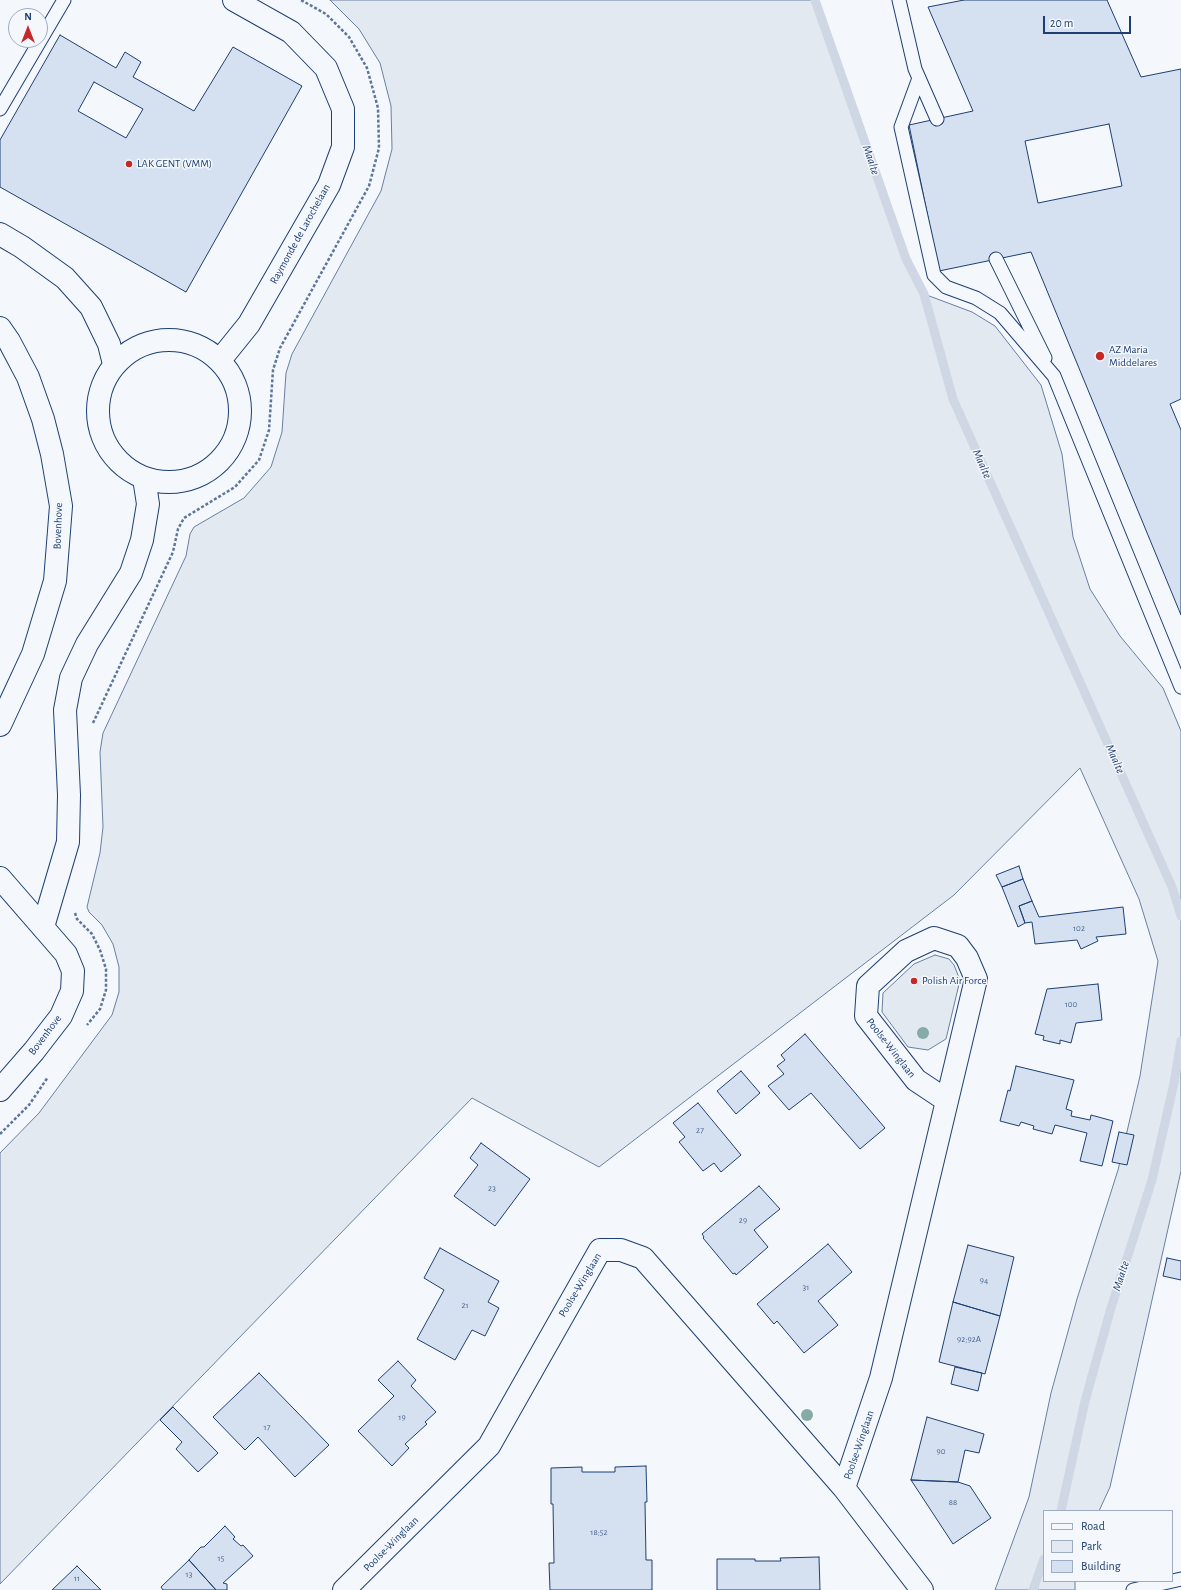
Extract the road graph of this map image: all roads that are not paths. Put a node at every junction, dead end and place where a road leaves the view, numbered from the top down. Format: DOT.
graph roads {
  1 [pos="64,0"];
  2 [pos="234,0"];
  3 [pos="899,0"];
  4 [pos="919,78"];
  5 [pos="0,109"];
  6 [pos="936,119"];
  7 [pos="0,234"];
  8 [pos="996,260"];
  9 [pos="0,328"];
  10 [pos="220,360"];
  11 [pos="114,364"];
  12 [pos="1054,376"];
  13 [pos="144,478"];
  14 [pos="1181,687"];
  15 [pos="0,725"];
  16 [pos="0,878"];
  17 [pos="43,927"];
  18 [pos="0,1090"];
  19 [pos="946,1100"];
  20 [pos="844,1488"];
  21 [pos="1168,1582"];
  22 [pos="344,1590"];
  23 [pos="922,1590"];
  24 [pos="1133,1590"];
  1 -- 5 [label="lane"];
  2 -- 10 [label="street, Raymonde de Larochelaan"];
  3 -- 4 [label="lane"];
  4 -- 6 [label="lane"];
  4 -- 12 [label="lane"];
  7 -- 11 [label="street"];
  8 -- 12 [label="lane"];
  9 -- 15 [label="street, Bovenhove"];
  10 -- 11 [label="street"];
  10 -- 13 [label="street"];
  11 -- 13 [label="street"];
  12 -- 14 [label="lane"];
  13 -- 17 [label="street"];
  16 -- 17 [label="street, Bovenhove"];
  17 -- 18 [label="street, Bovenhove"];
  19 -- 19 [label="street, Poolse-Winglaan"];
  19 -- 20 [label="street, Poolse-Winglaan"];
  20 -- 22 [label="street, Poolse-Winglaan"];
  20 -- 23 [label="street, Poolse-Winglaan"];
  21 -- 24 [label="lane"];
}
